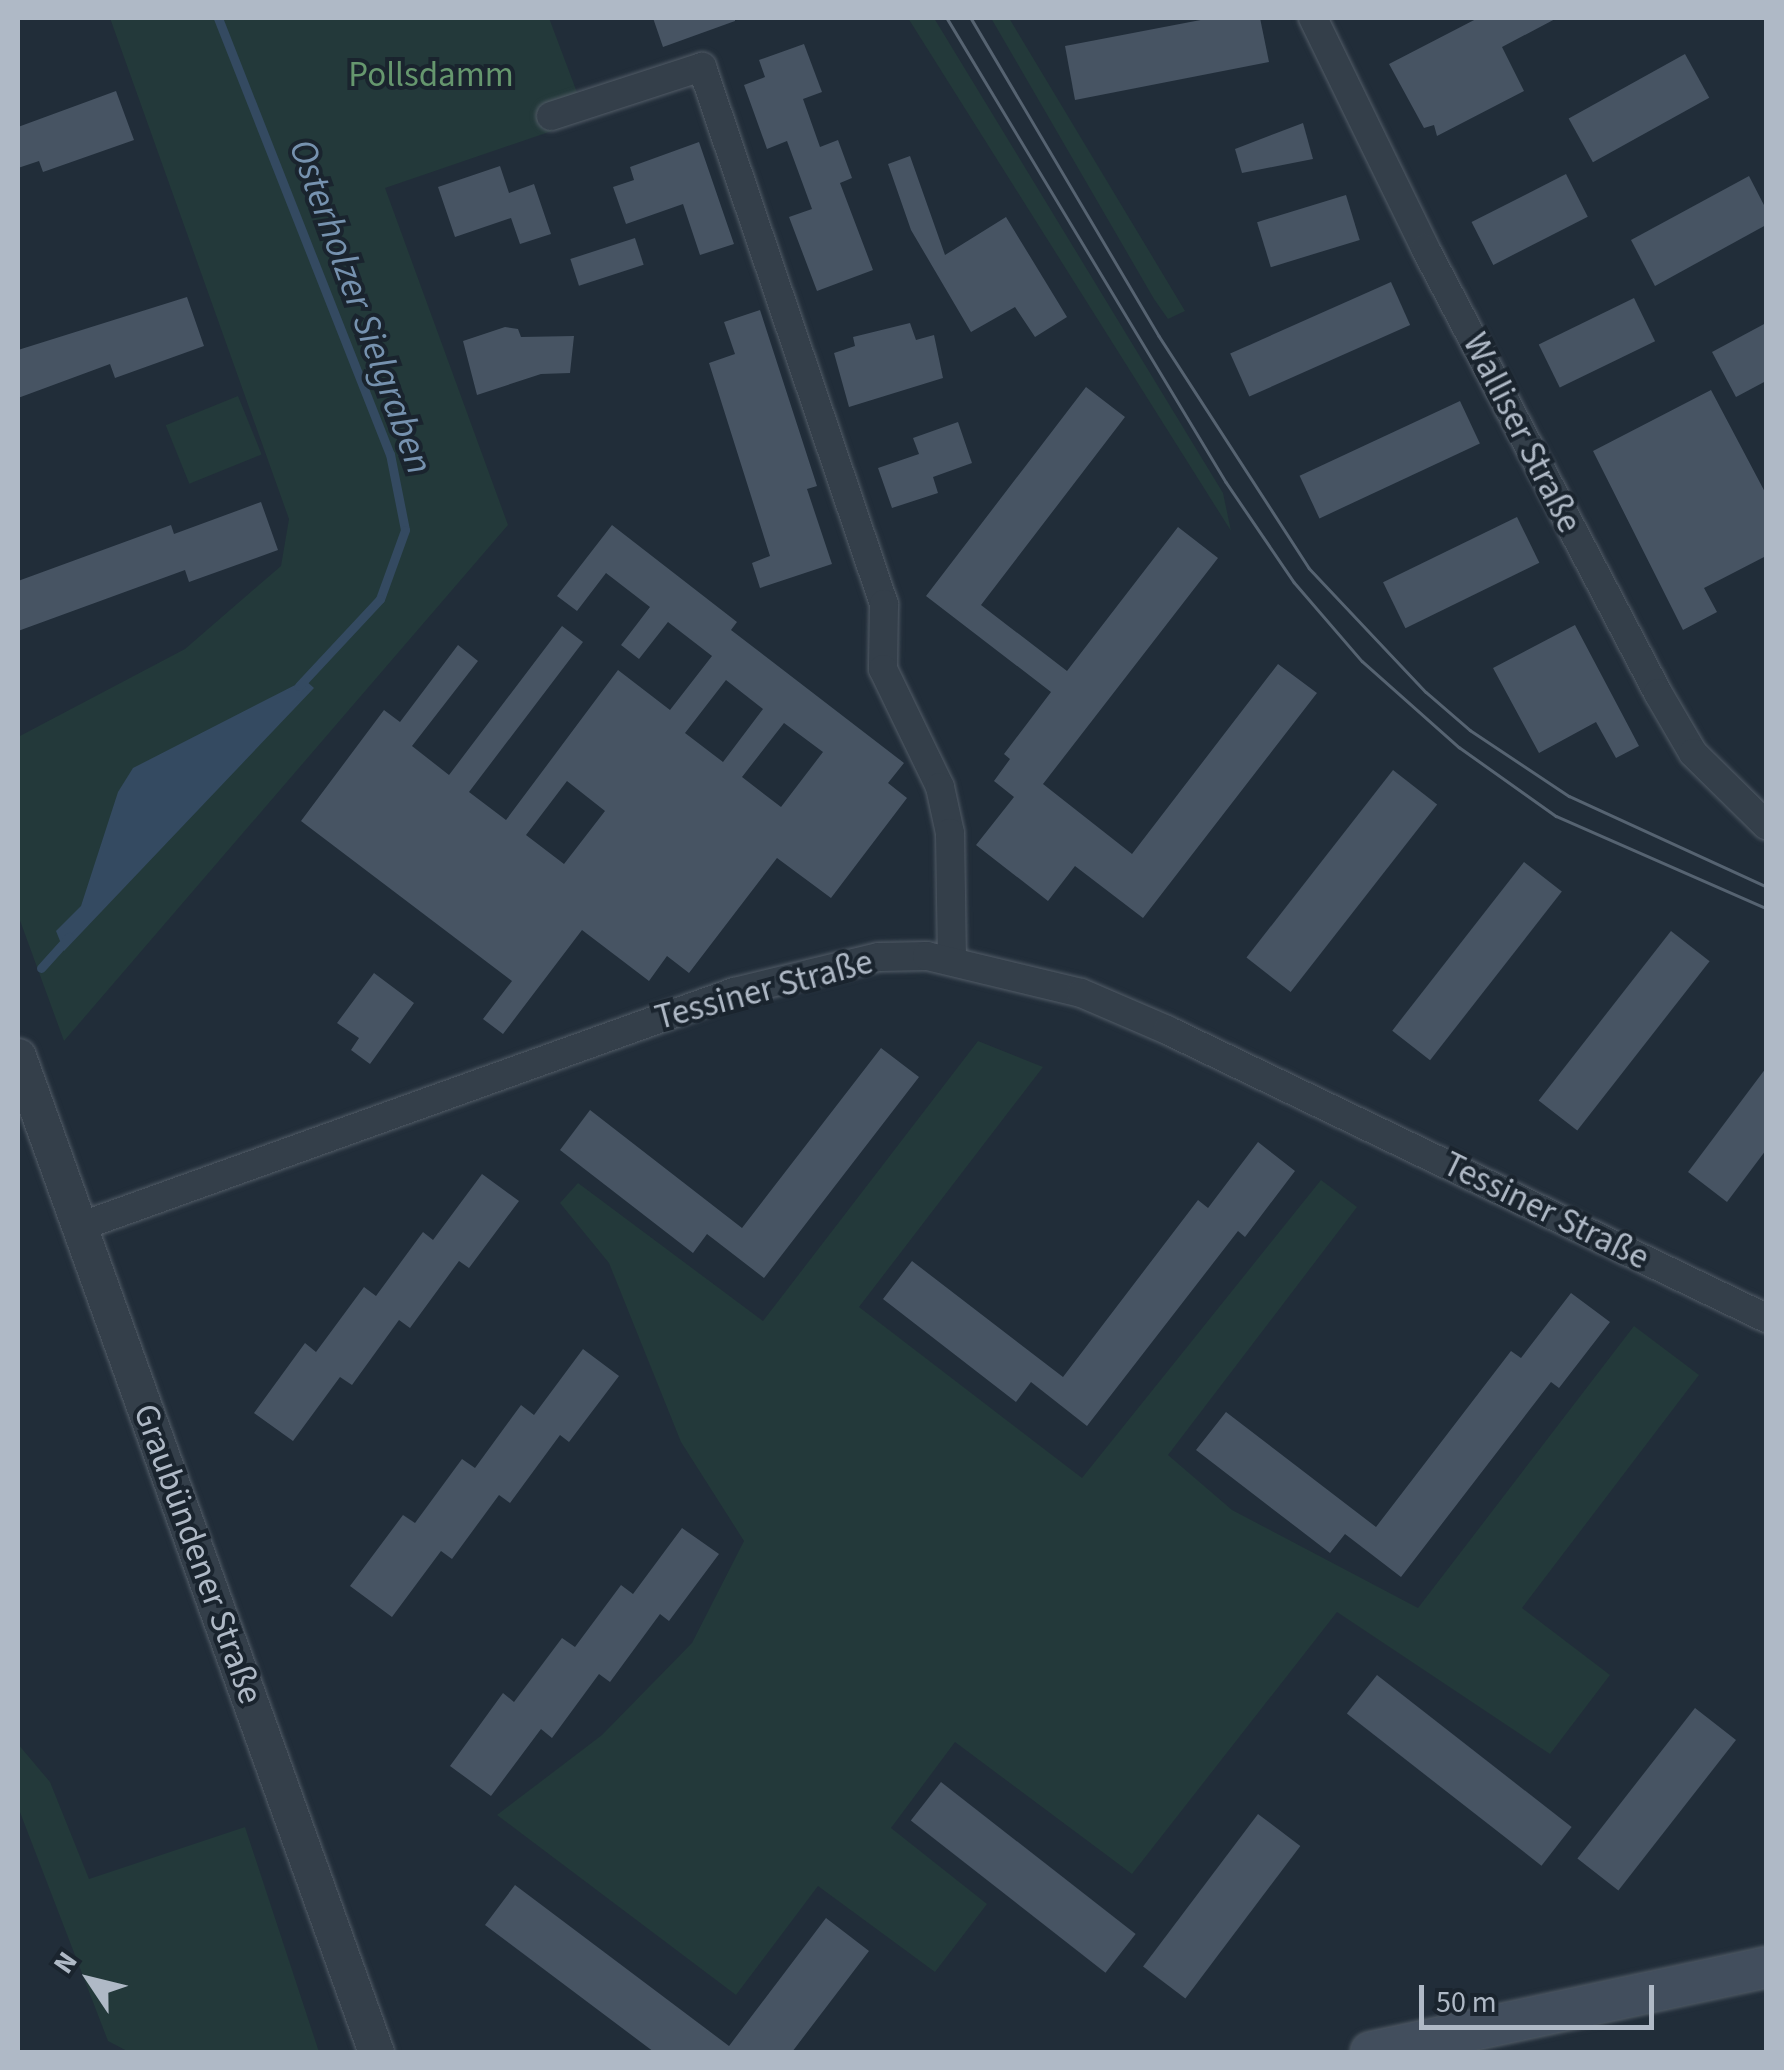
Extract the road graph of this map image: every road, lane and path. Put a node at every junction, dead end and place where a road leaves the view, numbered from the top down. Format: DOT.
graph roads {
  1 [pos="1314,18"];
  2 [pos="551,116"];
  3 [pos="1766,825"];
  4 [pos="952,959"];
  5 [pos="18,1056"];
  6 [pos="79,1227"];
  7 [pos="1766,1318"];
  8 [pos="1766,1967"];
  9 [pos="376,2052"];
  10 [pos="1371,2052"];
  1 -- 3 [label="street, Walliser Straße"];
  2 -- 4 [label="street"];
  4 -- 6 [label="street, Tessiner Straße"];
  4 -- 7 [label="street, Tessiner Straße"];
  5 -- 6 [label="street, Graubündener Straße"];
  6 -- 9 [label="street, Graubündener Straße"];
  8 -- 10 [label="main road"];
}
